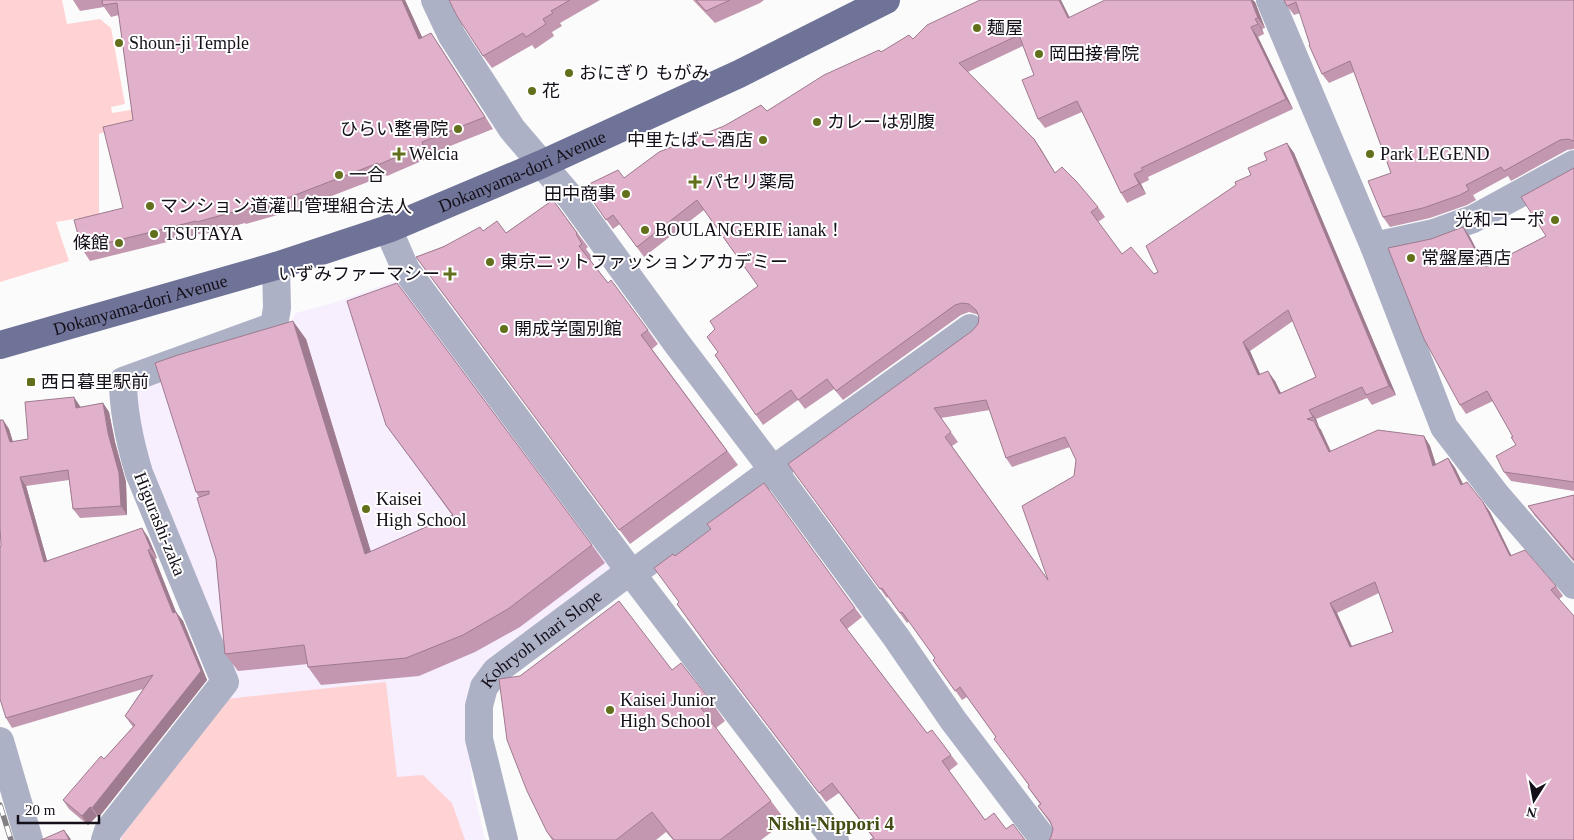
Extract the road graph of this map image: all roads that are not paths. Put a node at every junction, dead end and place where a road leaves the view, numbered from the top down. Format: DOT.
graph roads {
  1 [pos="435,0"];
  2 [pos="886,0"];
  3 [pos="1270,0"];
  4 [pos="542,164"];
  5 [pos="1574,164"];
  6 [pos="388,229"];
  7 [pos="1374,246"];
  8 [pos="276,266"];
  9 [pos="970,328"];
  10 [pos="0,346"];
  11 [pos="772,470"];
  12 [pos="631,572"];
  13 [pos="1574,585"];
  14 [pos="0,741"];
  15 [pos="28,840"];
  16 [pos="105,840"];
  17 [pos="504,840"];
  18 [pos="835,840"];
  19 [pos="1044,840"];
  1 -- 4 [label="street"];
  2 -- 4 [label="main road, Dokanyama-dori Avenue"];
  3 -- 7 [label="street"];
  4 -- 6 [label="main road, Dokanyama-dori Avenue"];
  4 -- 11 [label="street"];
  5 -- 7 [label="street"];
  6 -- 8 [label="main road, Dokanyama-dori Avenue"];
  6 -- 12 [label="street"];
  7 -- 13 [label="street"];
  8 -- 10 [label="main road, Dokanyama-dori Avenue"];
  8 -- 16 [label="street, Higurashi-zaka"];
  9 -- 11 [label="street, Kohryoh Inari Slope"];
  11 -- 12 [label="street, Kohryoh Inari Slope"];
  11 -- 19 [label="street"];
  12 -- 17 [label="street, Kohryoh Inari Slope"];
  12 -- 18 [label="street"];
  14 -- 15 [label="street"];
}
